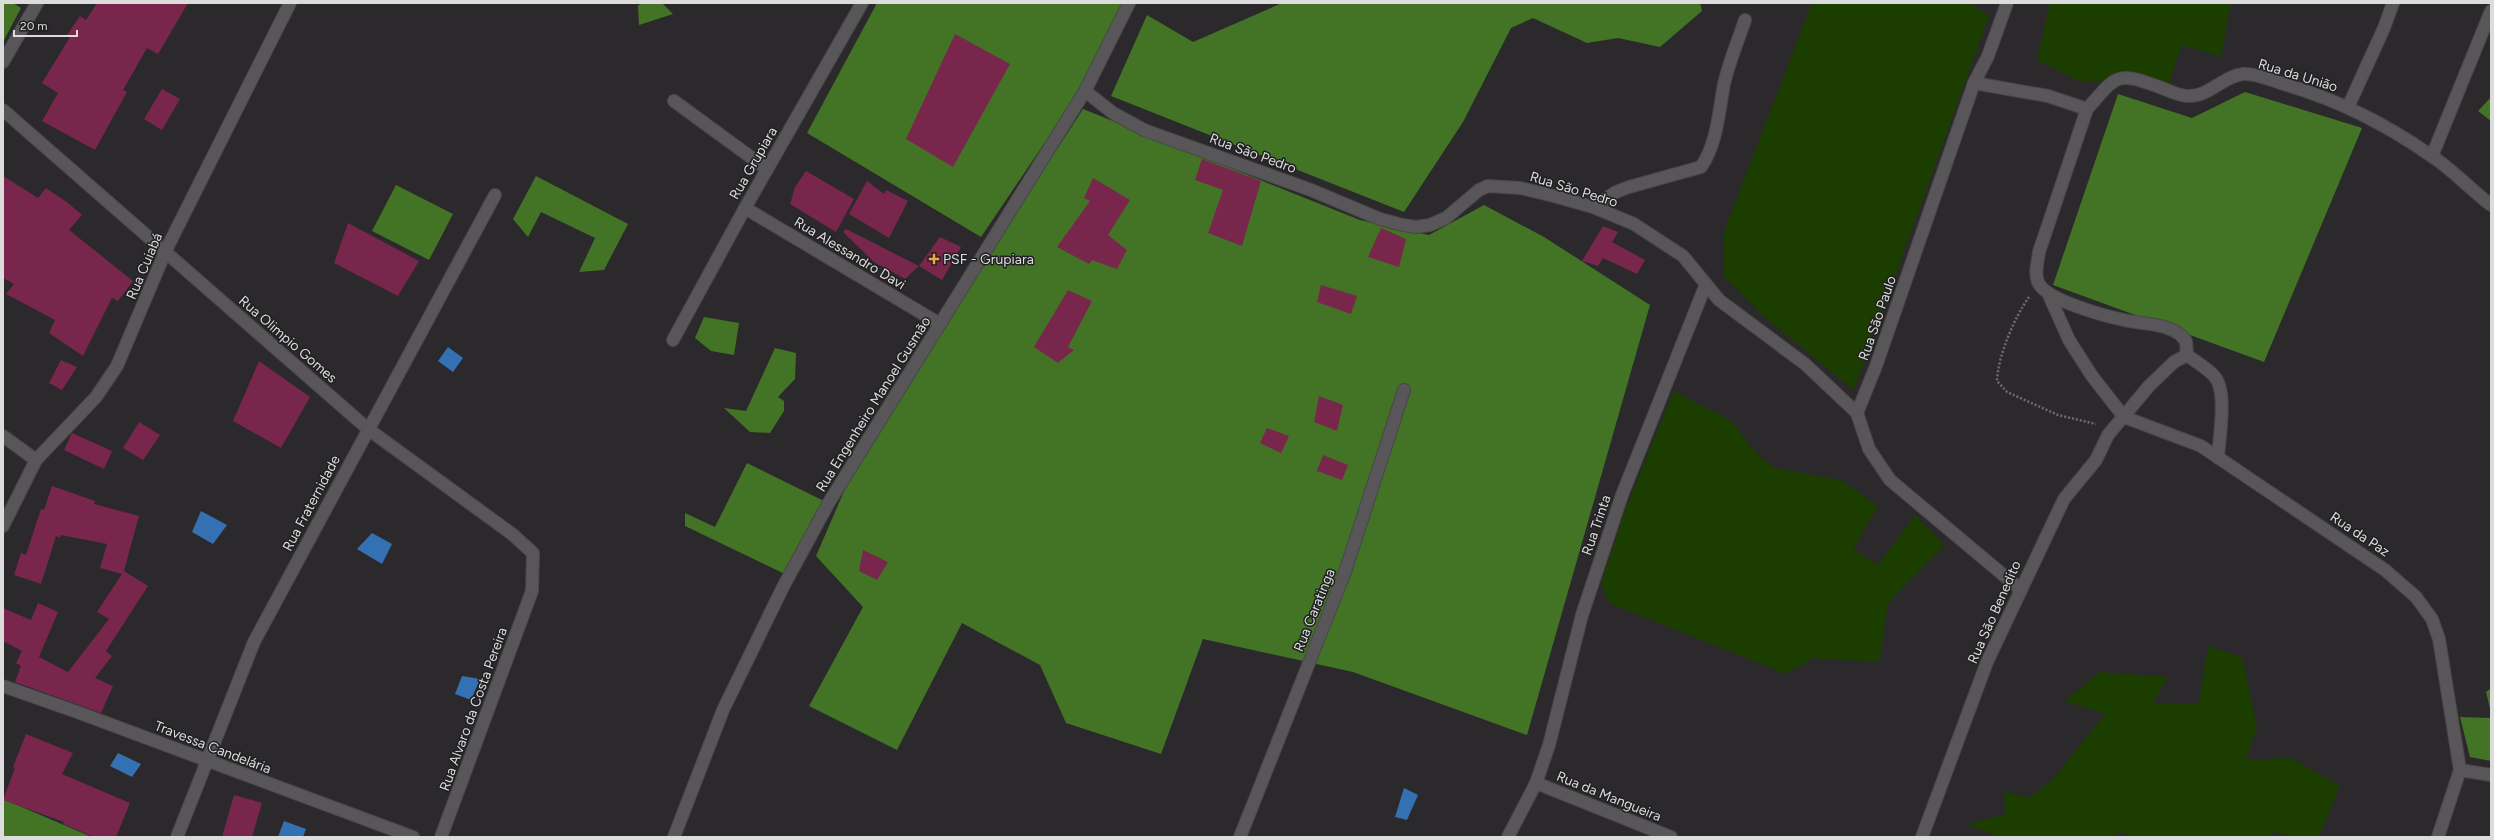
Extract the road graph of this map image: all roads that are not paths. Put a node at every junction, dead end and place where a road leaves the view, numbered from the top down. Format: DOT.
graph roads {
  1 [pos="37,3"];
  2 [pos="290,3"];
  3 [pos="862,3"];
  4 [pos="1129,3"];
  5 [pos="2007,3"];
  6 [pos="2393,3"];
  7 [pos="2491,11"];
  8 [pos="1745,20"];
  9 [pos="3,62"];
  10 [pos="1974,82"];
  11 [pos="1084,91"];
  12 [pos="674,101"];
  13 [pos="2348,107"];
  14 [pos="2087,109"];
  15 [pos="3,110"];
  16 [pos="2432,156"];
  17 [pos="767,169"];
  18 [pos="495,195"];
  19 [pos="2491,205"];
  20 [pos="1593,207"];
  21 [pos="745,208"];
  22 [pos="166,250"];
  23 [pos="1706,284"];
  24 [pos="2048,293"];
  25 [pos="940,324"];
  26 [pos="673,340"];
  27 [pos="2187,355"];
  28 [pos="1404,390"];
  29 [pos="1857,414"];
  30 [pos="2124,417"];
  31 [pos="368,429"];
  32 [pos="3,436"];
  33 [pos="2218,458"];
  34 [pos="36,460"];
  35 [pos="3,526"];
  36 [pos="2020,589"];
  37 [pos="532,591"];
  38 [pos="3,686"];
  39 [pos="206,761"];
  40 [pos="2460,770"];
  41 [pos="2491,775"];
  42 [pos="1536,783"];
  43 [pos="177,837"];
  44 [pos="413,837"];
  45 [pos="441,837"];
  46 [pos="674,837"];
  47 [pos="1240,837"];
  48 [pos="1508,837"];
  49 [pos="1671,837"];
  50 [pos="1922,837"];
  51 [pos="2438,837"];
  1 -- 9 [label="street"];
  2 -- 22 [label="street, Rua Cuiabá"];
  3 -- 17 [label="street, Rua Grupiara"];
  4 -- 11 [label="street, Rua Engenheiro Manoel Gusmão"];
  5 -- 10 [label="street, Rua São Paulo"];
  6 -- 13 [label="street"];
  7 -- 16 [label="street"];
  8 -- 20 [label="street"];
  10 -- 14 [label="street"];
  10 -- 29 [label="street, Rua São Paulo"];
  11 -- 20 [label="street, Rua São Pedro"];
  11 -- 25 [label="street, Rua Engenheiro Manoel Gusmão"];
  12 -- 17 [label="street"];
  13 -- 14 [label="street, Rua da União"];
  13 -- 16 [label="street, Rua da União"];
  14 -- 24 [label="street, Rua da União"];
  15 -- 22 [label="street, Rua Olimpio Gomes"];
  16 -- 19 [label="street, Rua da União"];
  17 -- 21 [label="street, Rua Grupiara"];
  18 -- 31 [label="street, Rua Fraternidade"];
  20 -- 23 [label="street, Rua São Pedro"];
  21 -- 25 [label="street, Rua Alessandro Davi"];
  21 -- 26 [label="street, Rua Grupiara"];
  22 -- 31 [label="street, Rua Olimpio Gomes"];
  22 -- 34 [label="street, Rua Cuiabá"];
  23 -- 29 [label="street, Rua São Pedro"];
  23 -- 42 [label="street, Rua Trinta"];
  24 -- 27 [label="street"];
  24 -- 30 [label="street"];
  25 -- 46 [label="street, Rua Engenheiro Manoel Gusmão"];
  27 -- 30 [label="street, Rua São Benedito"];
  27 -- 33 [label="street"];
  28 -- 47 [label="street, Rua Caratinga"];
  29 -- 36 [label="street"];
  30 -- 33 [label="street, Rua da Paz"];
  30 -- 36 [label="street, Rua São Benedito"];
  31 -- 37 [label="street, Rua Olimpio Gomes"];
  31 -- 39 [label="street, Rua Fraternidade"];
  32 -- 34 [label="street"];
  33 -- 40 [label="street, Rua da Paz"];
  34 -- 35 [label="street, Rua Cuiabá"];
  36 -- 50 [label="street, Rua São Benedito"];
  37 -- 45 [label="street, Rua Alvaro da Costa Pereira"];
  38 -- 39 [label="street, Travessa Candelária"];
  39 -- 43 [label="street, Rua Fraternidade"];
  39 -- 44 [label="street, Travessa Candelária"];
  40 -- 41 [label="street"];
  40 -- 51 [label="street"];
  42 -- 48 [label="street, Rua Trinta"];
  42 -- 49 [label="street, Rua da Mangueira"];
}
